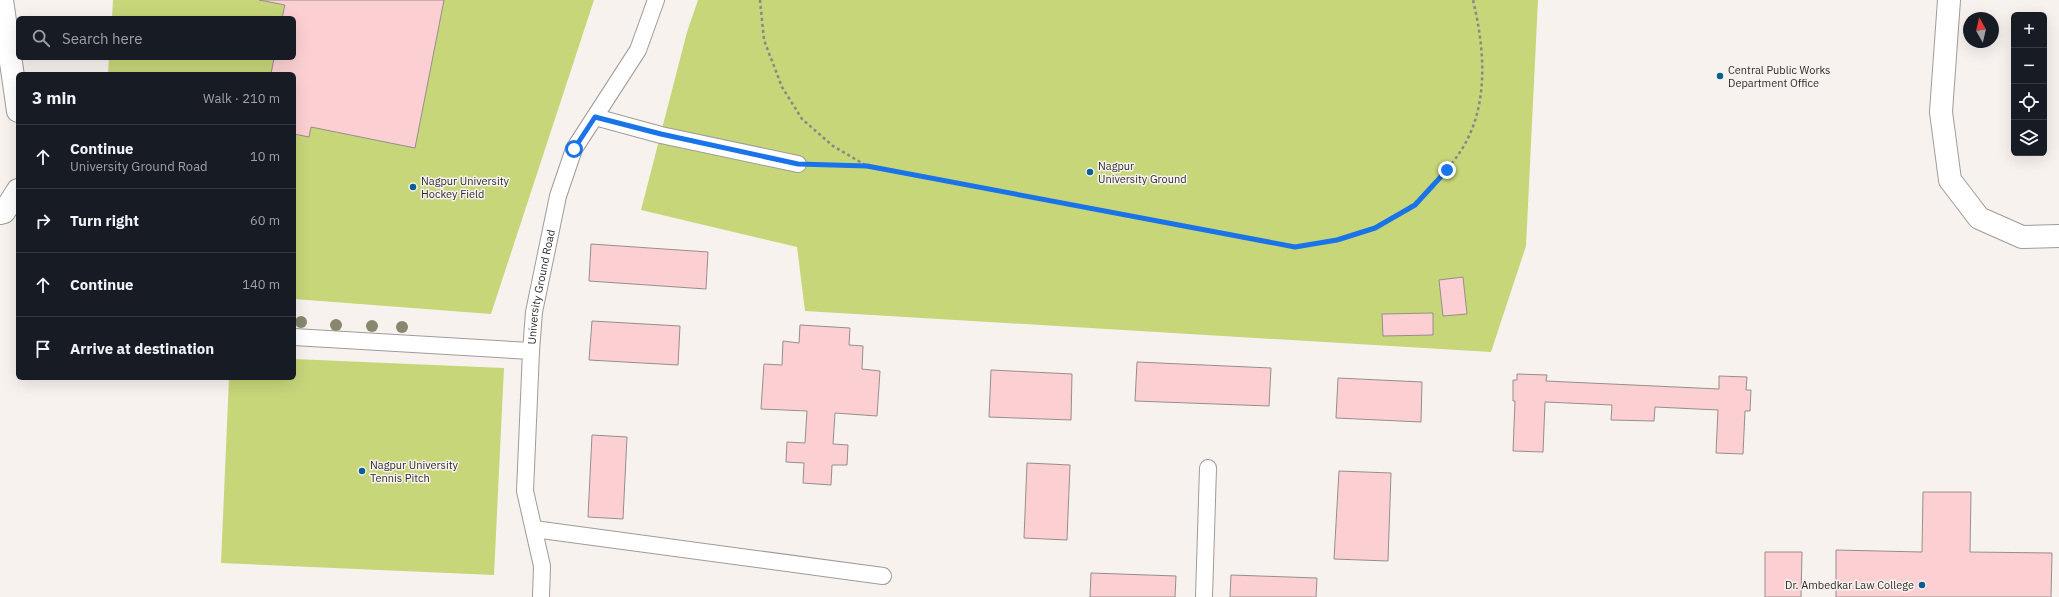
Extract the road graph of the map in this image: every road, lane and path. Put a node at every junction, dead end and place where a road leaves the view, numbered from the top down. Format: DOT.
graph roads {
  1 [pos="2,0"];
  2 [pos="656,0"];
  3 [pos="760,0"];
  4 [pos="1473,0"];
  5 [pos="1949,0"];
  6 [pos="16,97"];
  7 [pos="595,117"];
  8 [pos="798,164"];
  9 [pos="867,166"];
  10 [pos="16,193"];
  11 [pos="0,213"];
  12 [pos="2059,236"];
  13 [pos="296,337"];
  14 [pos="531,351"];
  15 [pos="1208,468"];
  16 [pos="534,530"];
  17 [pos="884,576"];
  18 [pos="541,597"];
  19 [pos="1204,597"];
  1 -- 6 [label="street"];
  2 -- 7 [label="lane, University Ground Road"];
  3 -- 9 [label="path"];
  4 -- 9 [label="path"];
  5 -- 12 [label="street"];
  7 -- 8 [label="lane"];
  7 -- 14 [label="lane, University Ground Road"];
  8 -- 9 [label="path"];
  10 -- 11 [label="street"];
  13 -- 14 [label="lane"];
  14 -- 16 [label="lane, University Ground Road"];
  15 -- 19 [label="lane"];
  16 -- 17 [label="lane"];
  16 -- 18 [label="lane, University Ground Road"];
}
